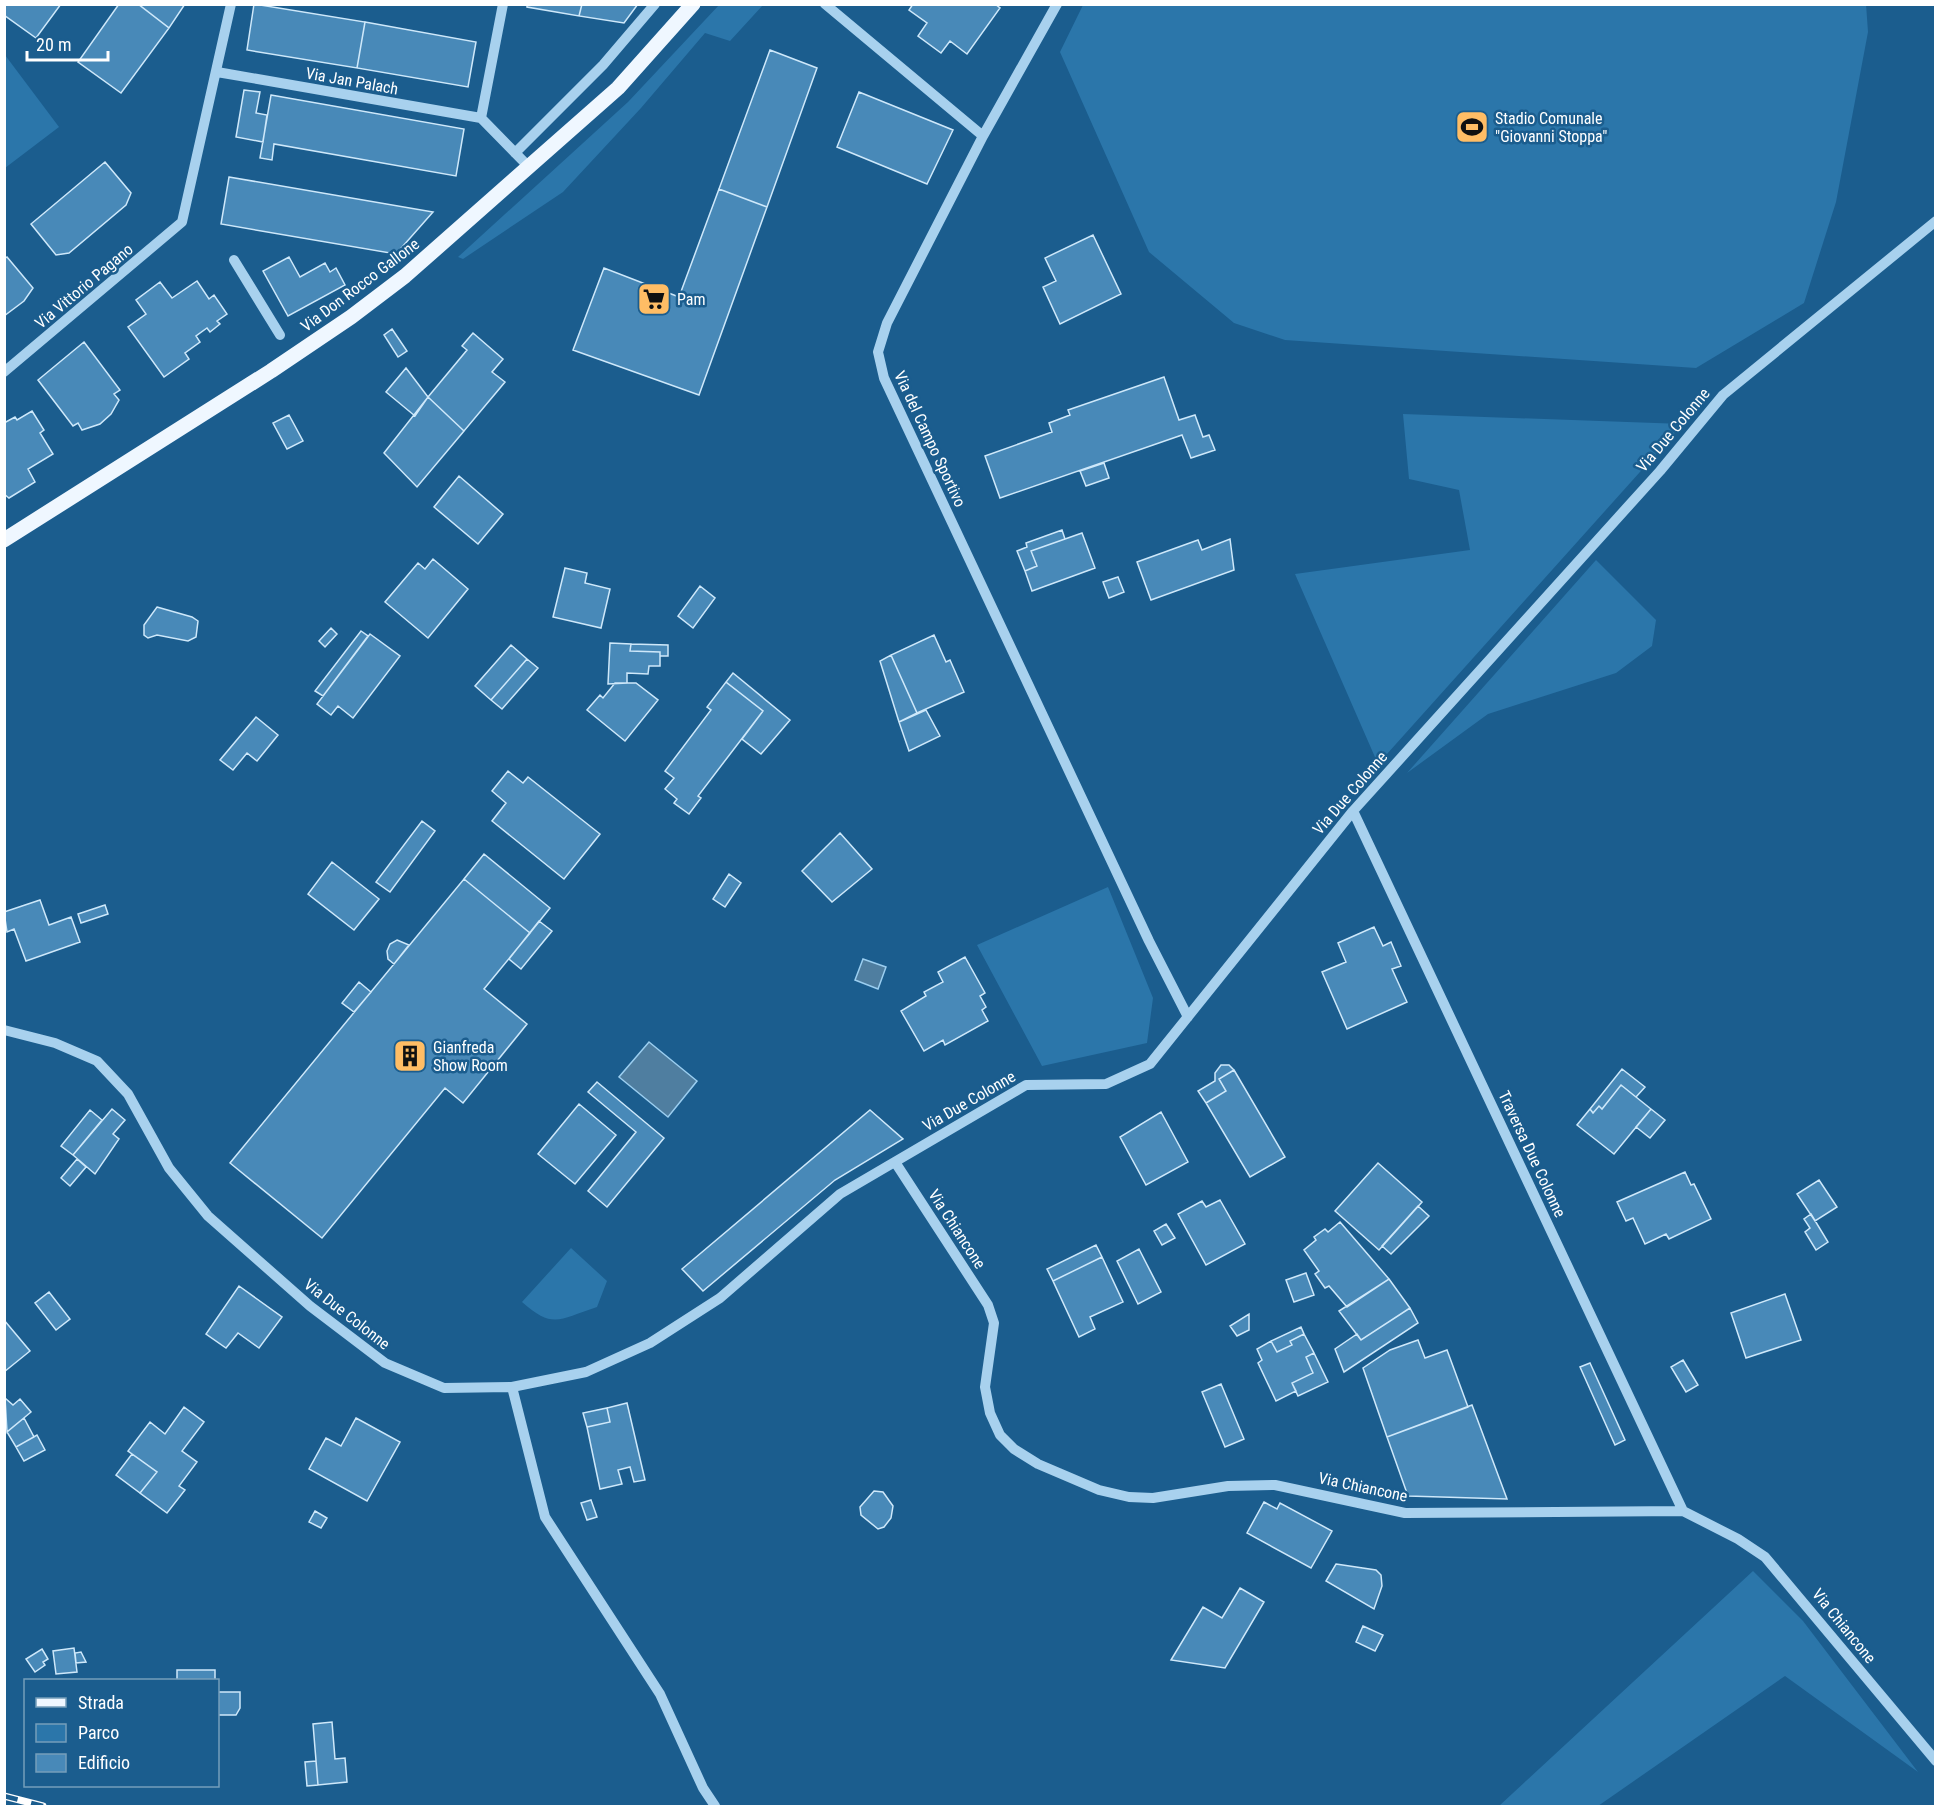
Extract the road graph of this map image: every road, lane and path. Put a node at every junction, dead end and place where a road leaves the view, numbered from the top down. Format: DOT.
graph roads {
  1 [pos="231,4"];
  2 [pos="503,4"];
  3 [pos="655,4"];
  4 [pos="693,4"];
  5 [pos="825,4"];
  6 [pos="1057,4"];
  7 [pos="218,72"];
  8 [pos="481,118"];
  9 [pos="983,136"];
  10 [pos="515,153"];
  11 [pos="530,168"];
  12 [pos="1935,221"];
  13 [pos="234,260"];
  14 [pos="280,334"];
  15 [pos="4,372"];
  16 [pos="4,540"];
  17 [pos="1353,810"];
  18 [pos="1188,1017"];
  19 [pos="4,1030"];
  20 [pos="895,1162"];
  21 [pos="512,1387"];
  22 [pos="1683,1511"];
  23 [pos="1935,1761"];
  24 [pos="715,1806"];
  1 -- 7 [label="street"];
  2 -- 8 [label="street"];
  3 -- 10 [label="street"];
  4 -- 11 [label="main road, Via Don Rocco Gallone"];
  5 -- 9 [label="street"];
  6 -- 9 [label="street, Via del Campo Sportivo"];
  7 -- 8 [label="street, Via Jan Palach"];
  7 -- 15 [label="street, Via Vittorio Pagano"];
  8 -- 10 [label="street"];
  9 -- 18 [label="street, Via del Campo Sportivo"];
  10 -- 11 [label="street"];
  11 -- 16 [label="main road, Via Don Rocco Gallone"];
  12 -- 17 [label="street, Via Due Colonne"];
  13 -- 14 [label="street"];
  17 -- 18 [label="street, Via Due Colonne"];
  17 -- 22 [label="street, Traversa Due Colonne"];
  18 -- 20 [label="street, Via Due Colonne"];
  19 -- 21 [label="street, Via Due Colonne"];
  20 -- 21 [label="street, Via Due Colonne"];
  20 -- 22 [label="street, Via Chiancone"];
  21 -- 24 [label="street"];
  22 -- 23 [label="street, Via Chiancone"];
}
